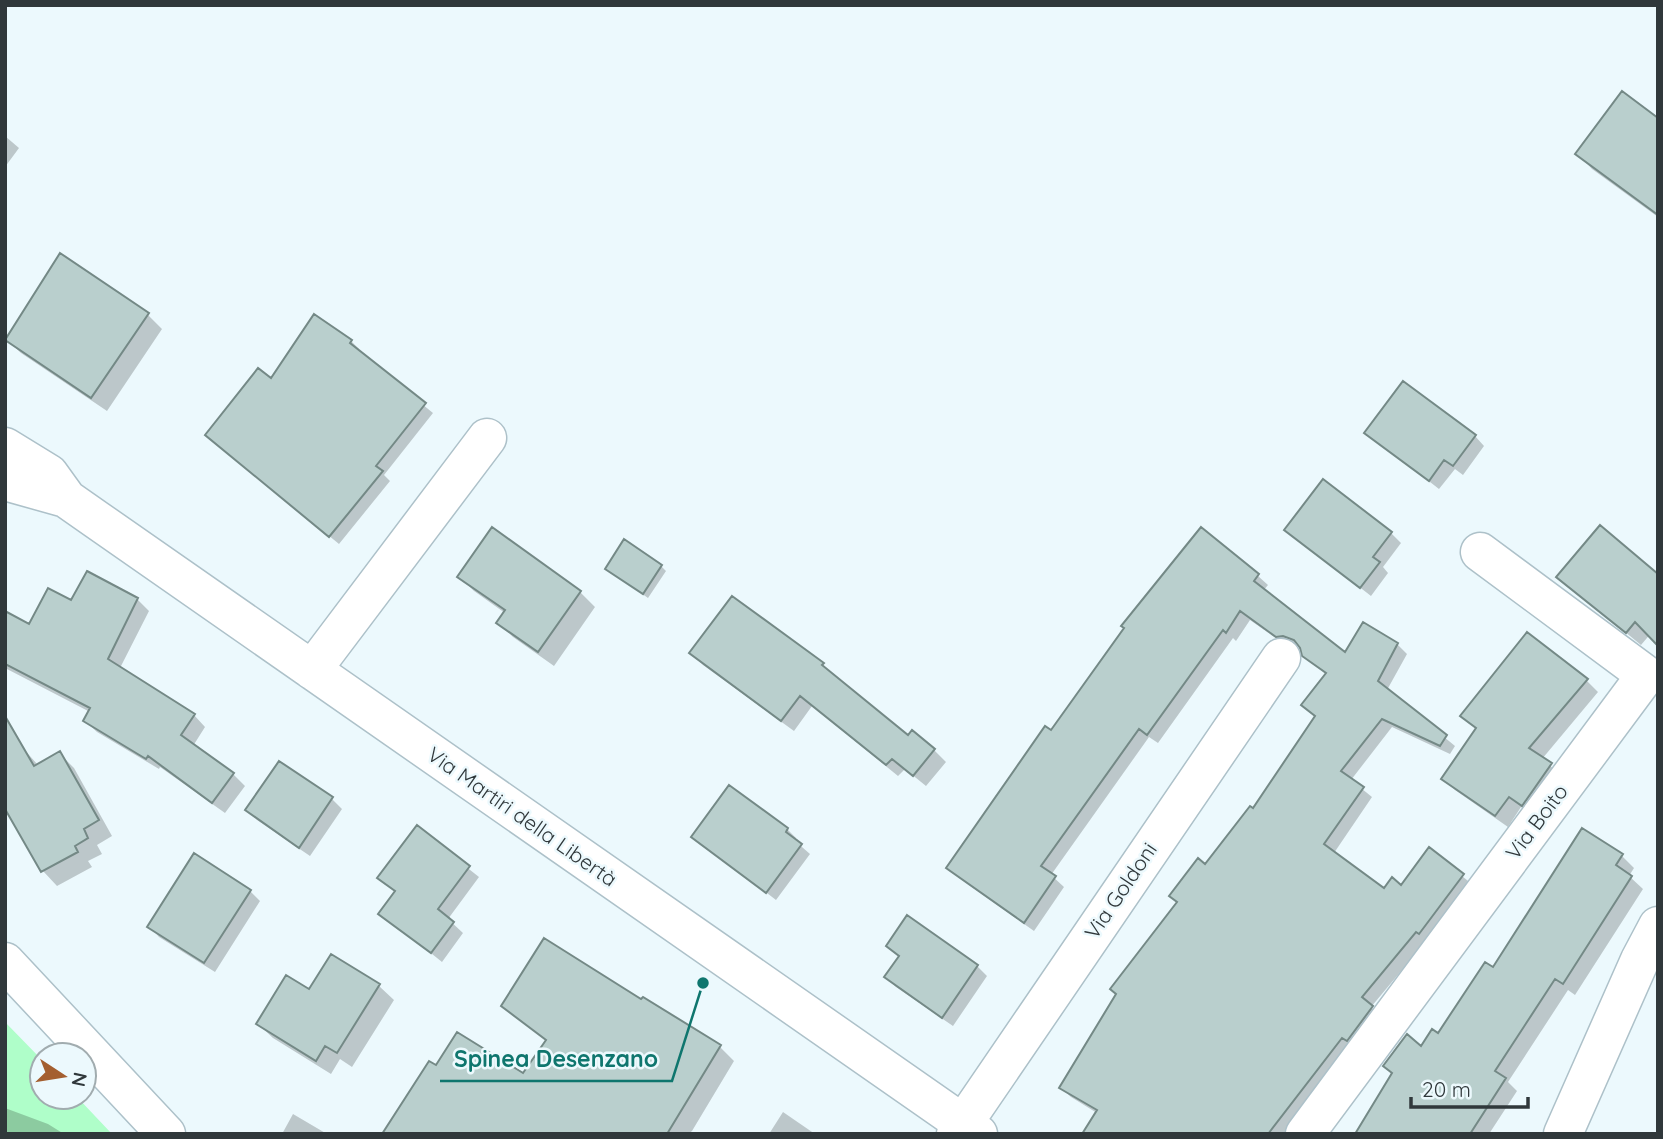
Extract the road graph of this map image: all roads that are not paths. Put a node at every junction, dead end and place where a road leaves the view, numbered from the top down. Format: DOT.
graph roads {
  1 [pos="487,438"];
  2 [pos="5,447"];
  3 [pos="5,481"];
  4 [pos="67,499"];
  5 [pos="1480,552"];
  6 [pos="1281,658"];
  7 [pos="313,670"];
  8 [pos="1658,926"];
  9 [pos="5,962"];
  10 [pos="965,1131"];
  11 [pos="166,1134"];
  12 [pos="1305,1134"];
  13 [pos="1563,1134"];
  1 -- 7 [label="street"];
  2 -- 4 [label="street, Via Martiri della Libertà"];
  3 -- 4 [label="street, Via Martiri della Libertà"];
  4 -- 7 [label="street, Via Martiri della Libertà"];
  5 -- 12 [label="street, Via Boito"];
  6 -- 10 [label="street, Via Goldoni"];
  7 -- 10 [label="street, Via Martiri della Libertà"];
  8 -- 13 [label="street"];
  9 -- 11 [label="street"];
}
